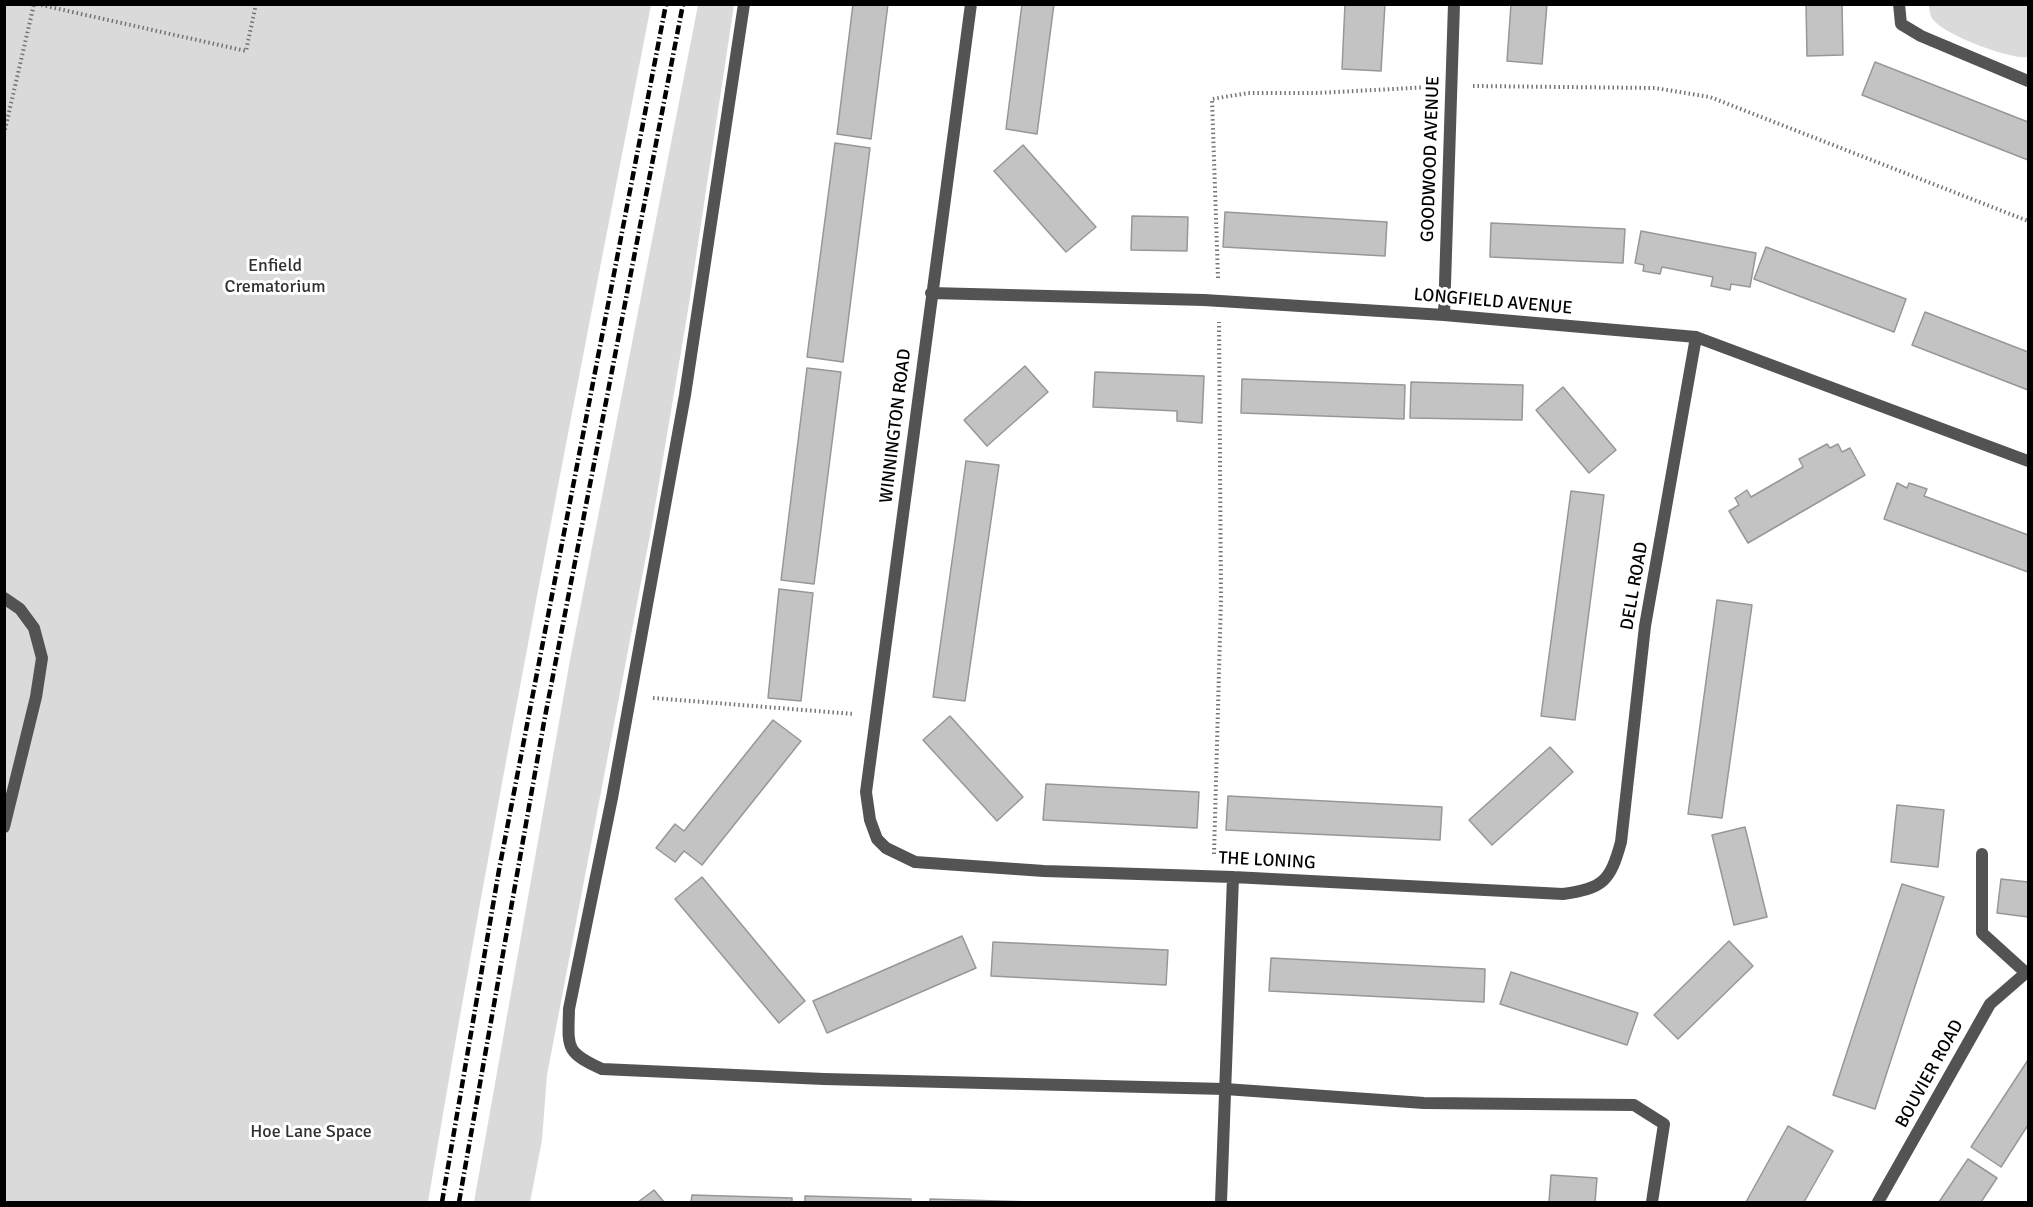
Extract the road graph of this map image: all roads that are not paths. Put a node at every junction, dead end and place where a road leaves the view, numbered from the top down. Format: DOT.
graph roads {
  1 [pos="744,4"];
  2 [pos="971,4"];
  3 [pos="1454,4"];
  4 [pos="1899,4"];
  5 [pos="2028,81"];
  6 [pos="931,293"];
  7 [pos="1444,315"];
  8 [pos="1696,337"];
  9 [pos="2028,461"];
  10 [pos="4,598"];
  11 [pos="4,827"];
  12 [pos="1621,842"];
  13 [pos="886,848"];
  14 [pos="1982,854"];
  15 [pos="1233,877"];
  16 [pos="2027,972"];
  17 [pos="1225,1089"];
  18 [pos="1221,1203"];
  19 [pos="1652,1203"];
  20 [pos="1878,1203"];
  1 -- 17 [label="street"];
  2 -- 6 [label="street, WINNINGTON ROAD"];
  3 -- 7 [label="street, GOODWOOD AVENUE"];
  4 -- 5 [label="street"];
  6 -- 7 [label="street, LONGFIELD AVENUE"];
  6 -- 13 [label="street, WINNINGTON ROAD"];
  7 -- 8 [label="street, LONGFIELD AVENUE"];
  8 -- 9 [label="street, LONGFIELD AVENUE"];
  8 -- 12 [label="street, DELL ROAD"];
  10 -- 11 [label="street"];
  12 -- 15 [label="street, THE LONING"];
  13 -- 15 [label="street, THE LONING"];
  14 -- 16 [label="street, BOUVIER ROAD"];
  15 -- 17 [label="street"];
  16 -- 20 [label="street, BOUVIER ROAD"];
  17 -- 18 [label="street"];
  17 -- 19 [label="street"];
}
